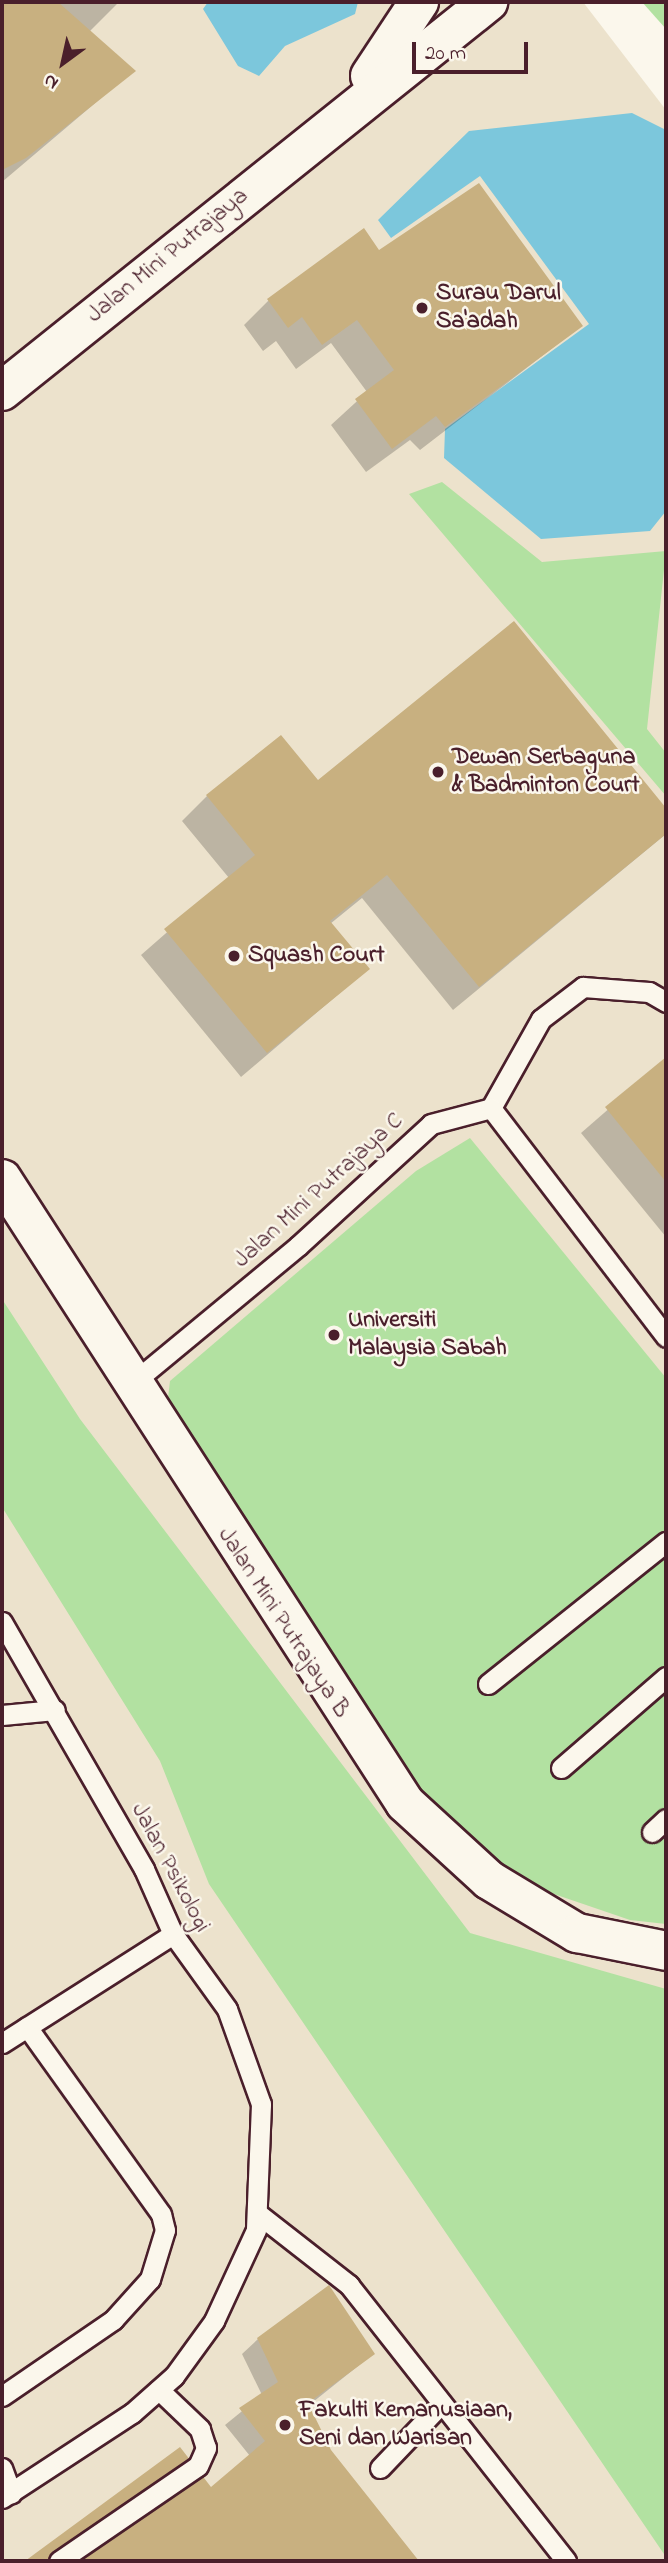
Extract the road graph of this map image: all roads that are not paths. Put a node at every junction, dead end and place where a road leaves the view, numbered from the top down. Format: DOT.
graph roads {
  1 [pos="419,2"];
  2 [pos="488,2"];
  3 [pos="334,121"];
  4 [pos="2,391"];
  5 [pos="666,1002"];
  6 [pos="491,1108"];
  7 [pos="2,1179"];
  8 [pos="666,1337"];
  9 [pos="130,1385"];
  10 [pos="666,1542"];
  11 [pos="2,1622"];
  12 [pos="666,1677"];
  13 [pos="488,1684"];
  14 [pos="55,1710"];
  15 [pos="2,1715"];
  16 [pos="561,1769"];
  17 [pos="173,1934"];
  18 [pos="666,1951"];
  19 [pos="27,2027"];
  20 [pos="2,2043"];
  21 [pos="257,2213"];
  22 [pos="159,2390"];
  23 [pos="2,2396"];
  24 [pos="440,2405"];
  25 [pos="2,2468"];
  26 [pos="380,2468"];
  27 [pos="6,2496"];
  28 [pos="59,2561"];
  29 [pos="566,2561"];
  1 -- 3 [label="street"];
  2 -- 3 [label="street"];
  3 -- 4 [label="street, Jalan Mini Putrajaya"];
  5 -- 6 [label="lane"];
  6 -- 8 [label="lane"];
  6 -- 9 [label="lane, Jalan Mini Putrajaya C"];
  7 -- 9 [label="street, Jalan Mini Putrajaya B"];
  9 -- 18 [label="street, Jalan Mini Putrajaya B"];
  10 -- 13 [label="lane"];
  11 -- 14 [label="lane, Jalan Psikologi"];
  12 -- 16 [label="lane"];
  14 -- 15 [label="lane"];
  14 -- 17 [label="lane, Jalan Psikologi"];
  17 -- 19 [label="lane"];
  17 -- 21 [label="lane, Jalan Psikologi"];
  19 -- 20 [label="lane"];
  19 -- 23 [label="lane"];
  21 -- 22 [label="lane, Jalan Psikologi"];
  21 -- 24 [label="lane"];
  22 -- 27 [label="lane, Jalan Psikologi"];
  22 -- 28 [label="lane"];
  24 -- 26 [label="lane"];
  24 -- 29 [label="lane"];
  25 -- 27 [label="lane"];
}
